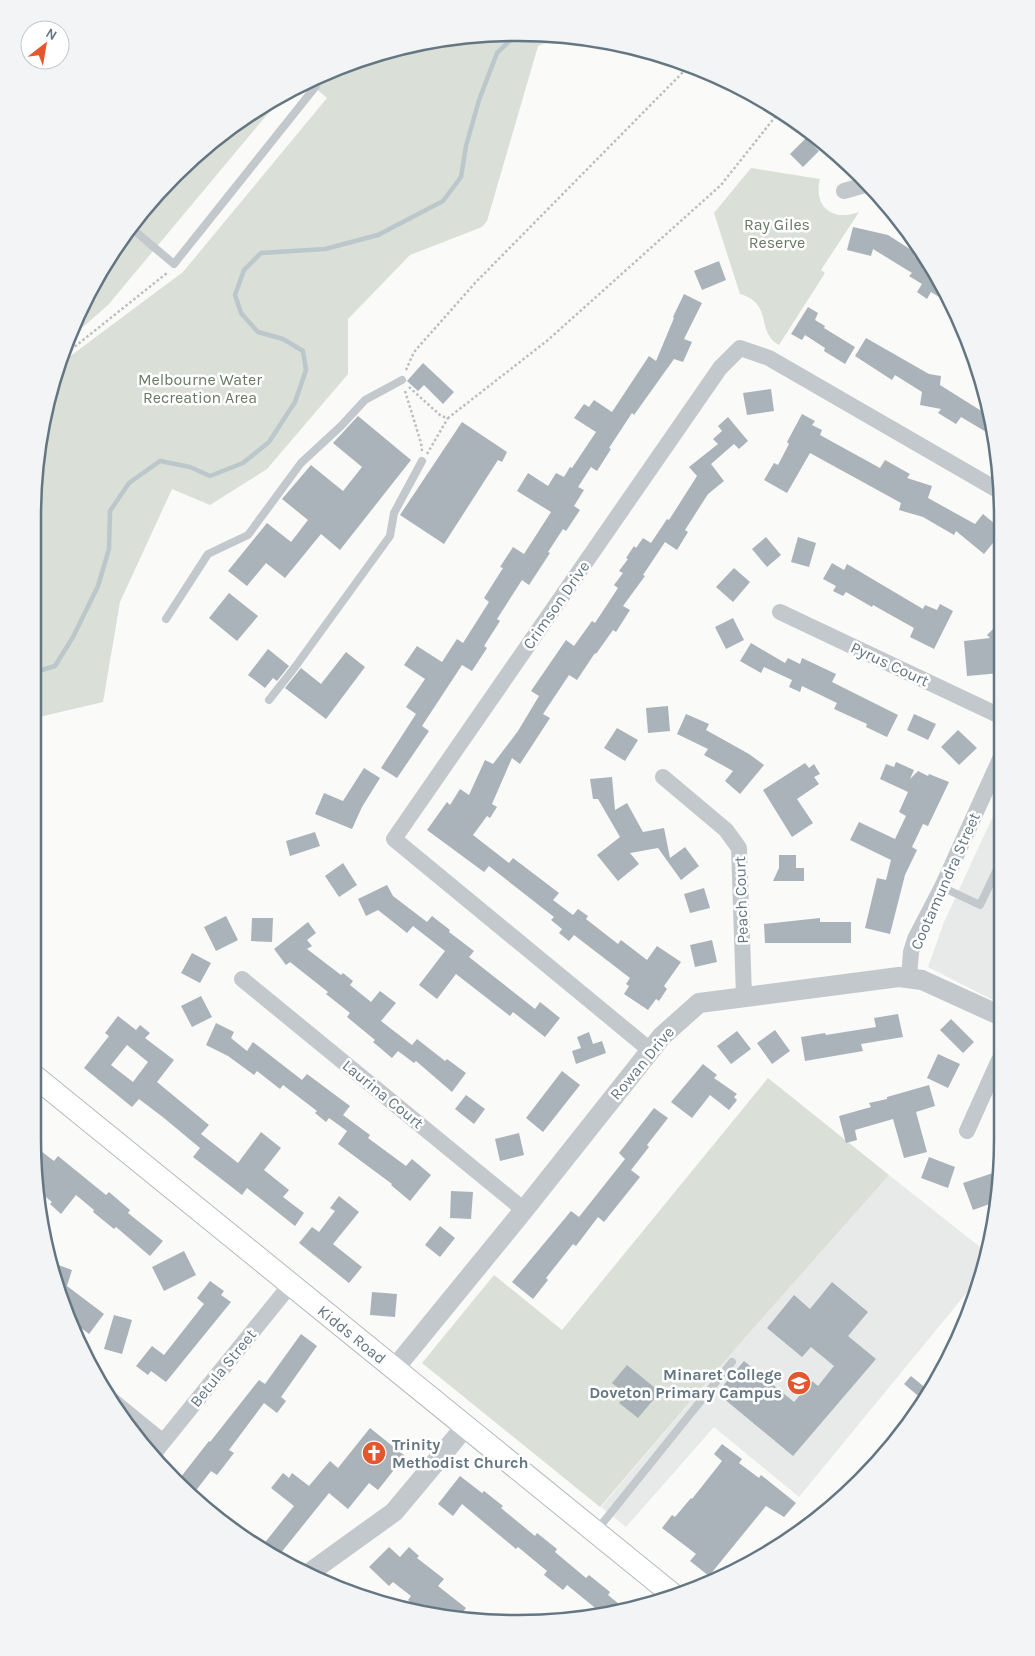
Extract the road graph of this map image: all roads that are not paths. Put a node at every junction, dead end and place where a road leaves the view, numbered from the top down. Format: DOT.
graph roads {
  1 [pos="316,86"];
  2 [pos="860,187"];
  3 [pos="844,191"];
  4 [pos="137,233"];
  5 [pos="402,380"];
  6 [pos="422,461"];
  7 [pos="993,487"];
  8 [pos="780,612"];
  9 [pos="166,619"];
  10 [pos="269,700"];
  11 [pos="994,713"];
  12 [pos="994,772"];
  13 [pos="663,777"];
  14 [pos="994,876"];
  15 [pos="942,887"];
  16 [pos="909,978"];
  17 [pos="242,979"];
  18 [pos="744,996"];
  19 [pos="994,1013"];
  20 [pos="650,1050"];
  21 [pos="994,1071"];
  22 [pos="41,1081"];
  23 [pos="967,1131"];
  24 [pos="524,1210"];
  25 [pos="291,1284"];
  26 [pos="732,1362"];
  27 [pos="395,1368"];
  28 [pos="466,1426"];
  29 [pos="141,1429"];
  30 [pos="159,1447"];
  31 [pos="596,1531"];
  32 [pos="314,1569"];
  33 [pos="667,1590"];
  1 -- 4 [label="lane"];
  2 -- 3 [label="street"];
  5 -- 9 [label="lane"];
  6 -- 10 [label="lane"];
  7 -- 20 [label="street, Crimson Drive"];
  8 -- 11 [label="street, Pyrus Court"];
  12 -- 15 [label="street, Cootamundra Street"];
  13 -- 18 [label="street, Peach Court"];
  14 -- 15 [label="lane"];
  15 -- 16 [label="street, Cootamundra Street"];
  16 -- 18 [label="street, Rowan Drive"];
  16 -- 19 [label="street, Rowan Drive"];
  17 -- 24 [label="street, Laurina Court"];
  18 -- 20 [label="street, Rowan Drive"];
  20 -- 24 [label="street, Rowan Drive"];
  21 -- 23 [label="street"];
  22 -- 25 [label="main road, Kidds Road"];
  24 -- 27 [label="street, Rowan Drive"];
  25 -- 27 [label="main road, Kidds Road"];
  25 -- 30 [label="street, Betula Street"];
  26 -- 31 [label="lane"];
  27 -- 28 [label="main road, Kidds Road"];
  28 -- 31 [label="main road, Kidds Road"];
  28 -- 32 [label="street"];
  29 -- 30 [label="street"];
  31 -- 33 [label="main road, Kidds Road"];
}
